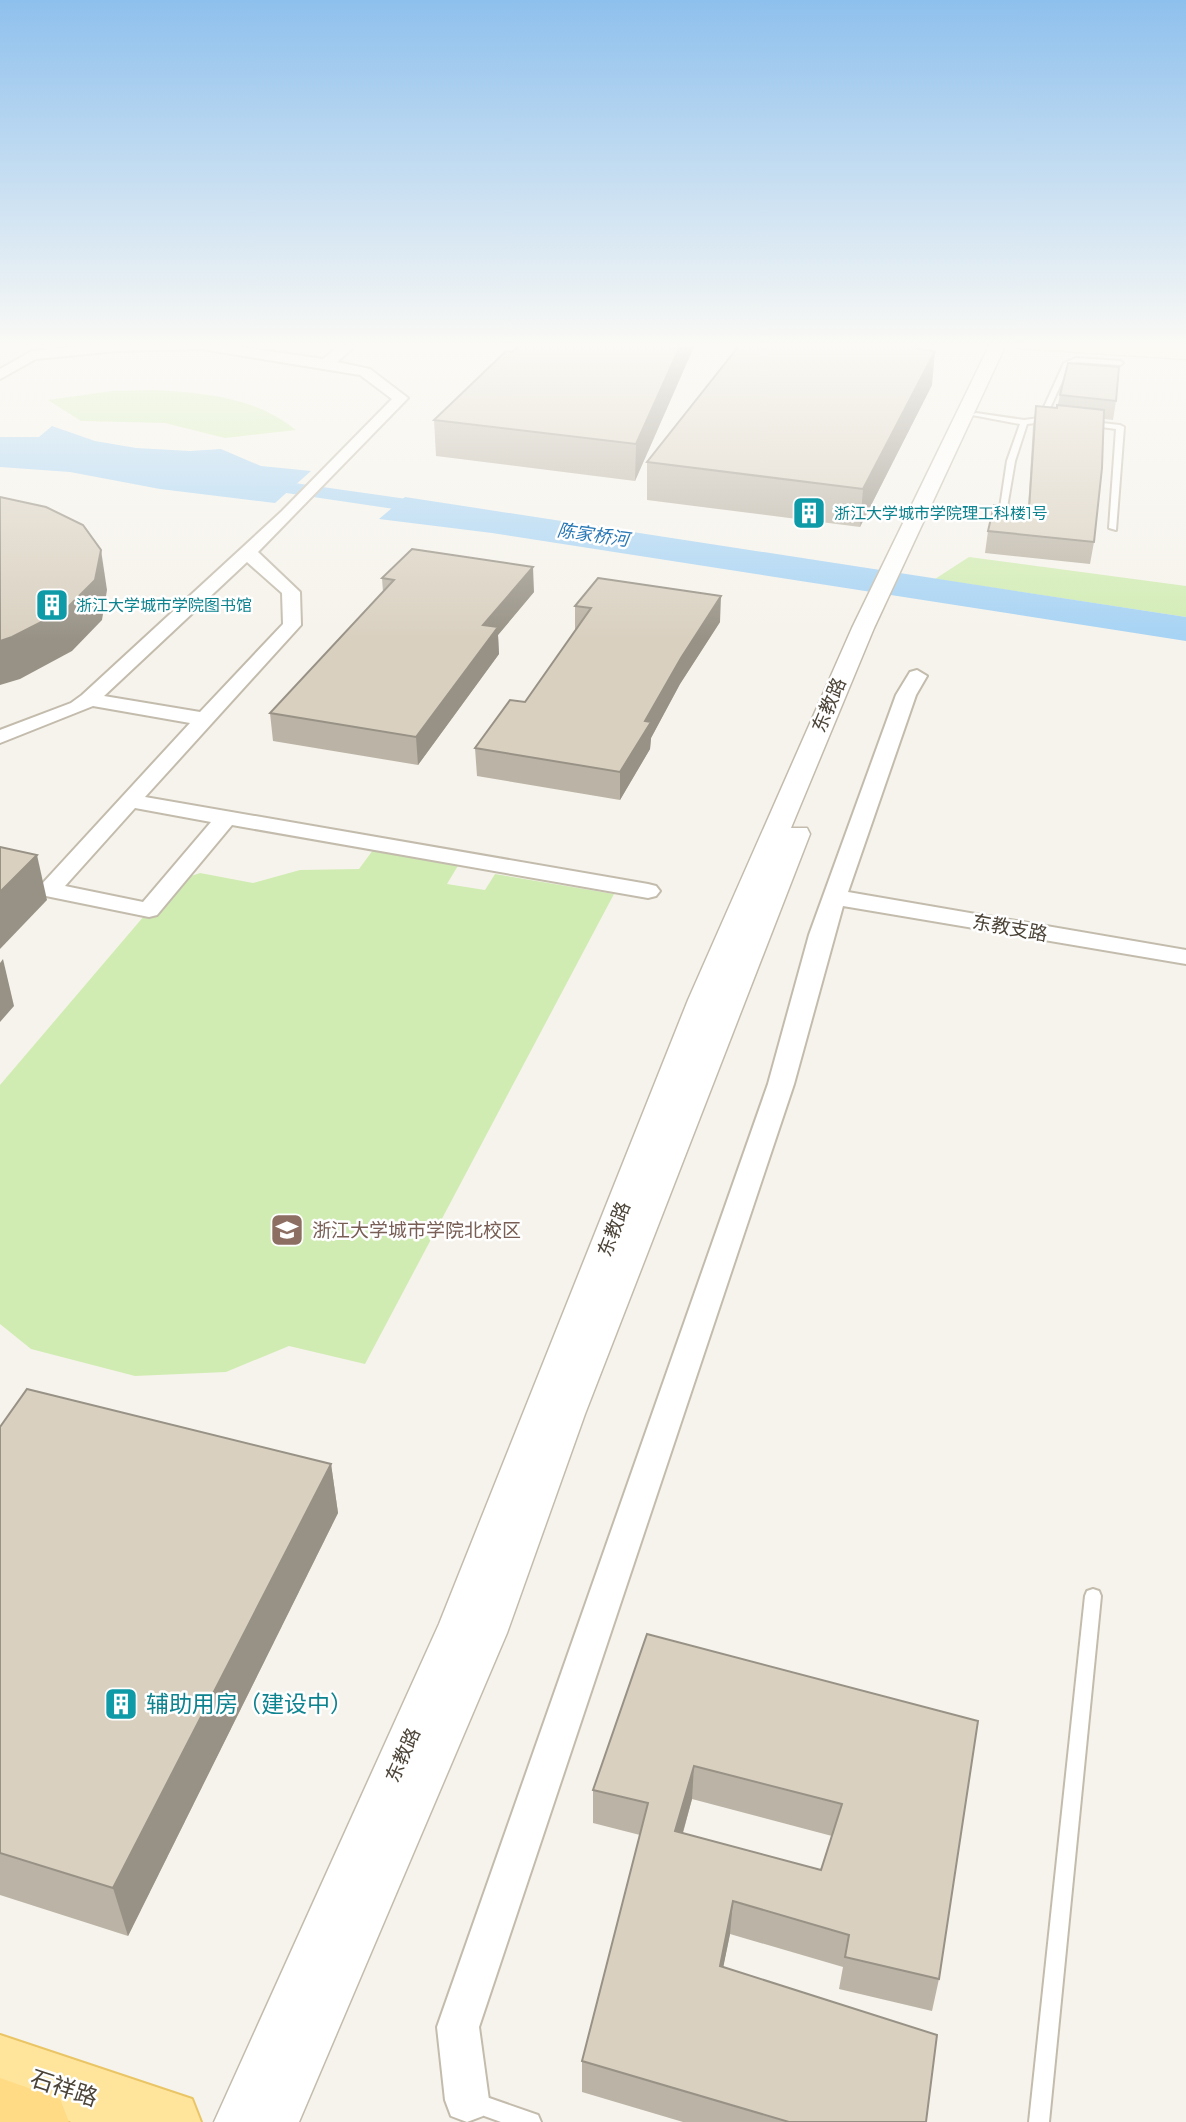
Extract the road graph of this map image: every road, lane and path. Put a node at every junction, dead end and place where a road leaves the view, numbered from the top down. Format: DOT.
graph roads {
  1 [pos="362,441"];
  2 [pos="956,441"];
  3 [pos="963,441"];
  4 [pos="1018,441"];
  5 [pos="1119,441"];
  6 [pos="1002,519"];
  7 [pos="1113,528"];
  8 [pos="911,544"];
  9 [pos="249,554"];
  10 [pos="870,628"];
  11 [pos="917,676"];
  12 [pos="89,699"];
  13 [pos="205,719"];
  14 [pos="0,737"];
  15 [pos="130,801"];
  16 [pos="227,817"];
  17 [pos="25,885"];
  18 [pos="49,890"];
  19 [pos="648,891"];
  20 [pos="834,897"];
  21 [pos="1186,957"];
  22 [pos="1093,1596"];
  23 [pos="0,2067"];
  24 [pos="467,2100"];
  25 [pos="0,2110"];
  26 [pos="37,2122"];
  27 [pos="169,2122"];
  28 [pos="241,2122"];
  29 [pos="272,2122"];
  30 [pos="531,2122"];
  31 [pos="1039,2122"];
  1 -- 9 [label="street"];
  2 -- 8 [label="street, 东教路"];
  3 -- 8 [label="street, 东教路"];
  4 -- 6 [label="lane"];
  5 -- 7 [label="lane"];
  8 -- 10 [label="street, 东教路"];
  9 -- 12 [label="street"];
  9 -- 13 [label="street"];
  10 -- 28 [label="street, 东教路"];
  10 -- 29 [label="street, 东教路"];
  11 -- 20 [label="street"];
  12 -- 13 [label="street"];
  12 -- 14 [label="street"];
  13 -- 15 [label="street"];
  15 -- 16 [label="street"];
  15 -- 18 [label="street"];
  16 -- 18 [label="street"];
  16 -- 19 [label="street"];
  17 -- 18 [label="street"];
  20 -- 21 [label="street, 东教支路"];
  20 -- 24 [label="street"];
  22 -- 31 [label="lane"];
  23 -- 27 [label="main road, 石祥路"];
  24 -- 30 [label="lane"];
  25 -- 26 [label="highway"];
}
